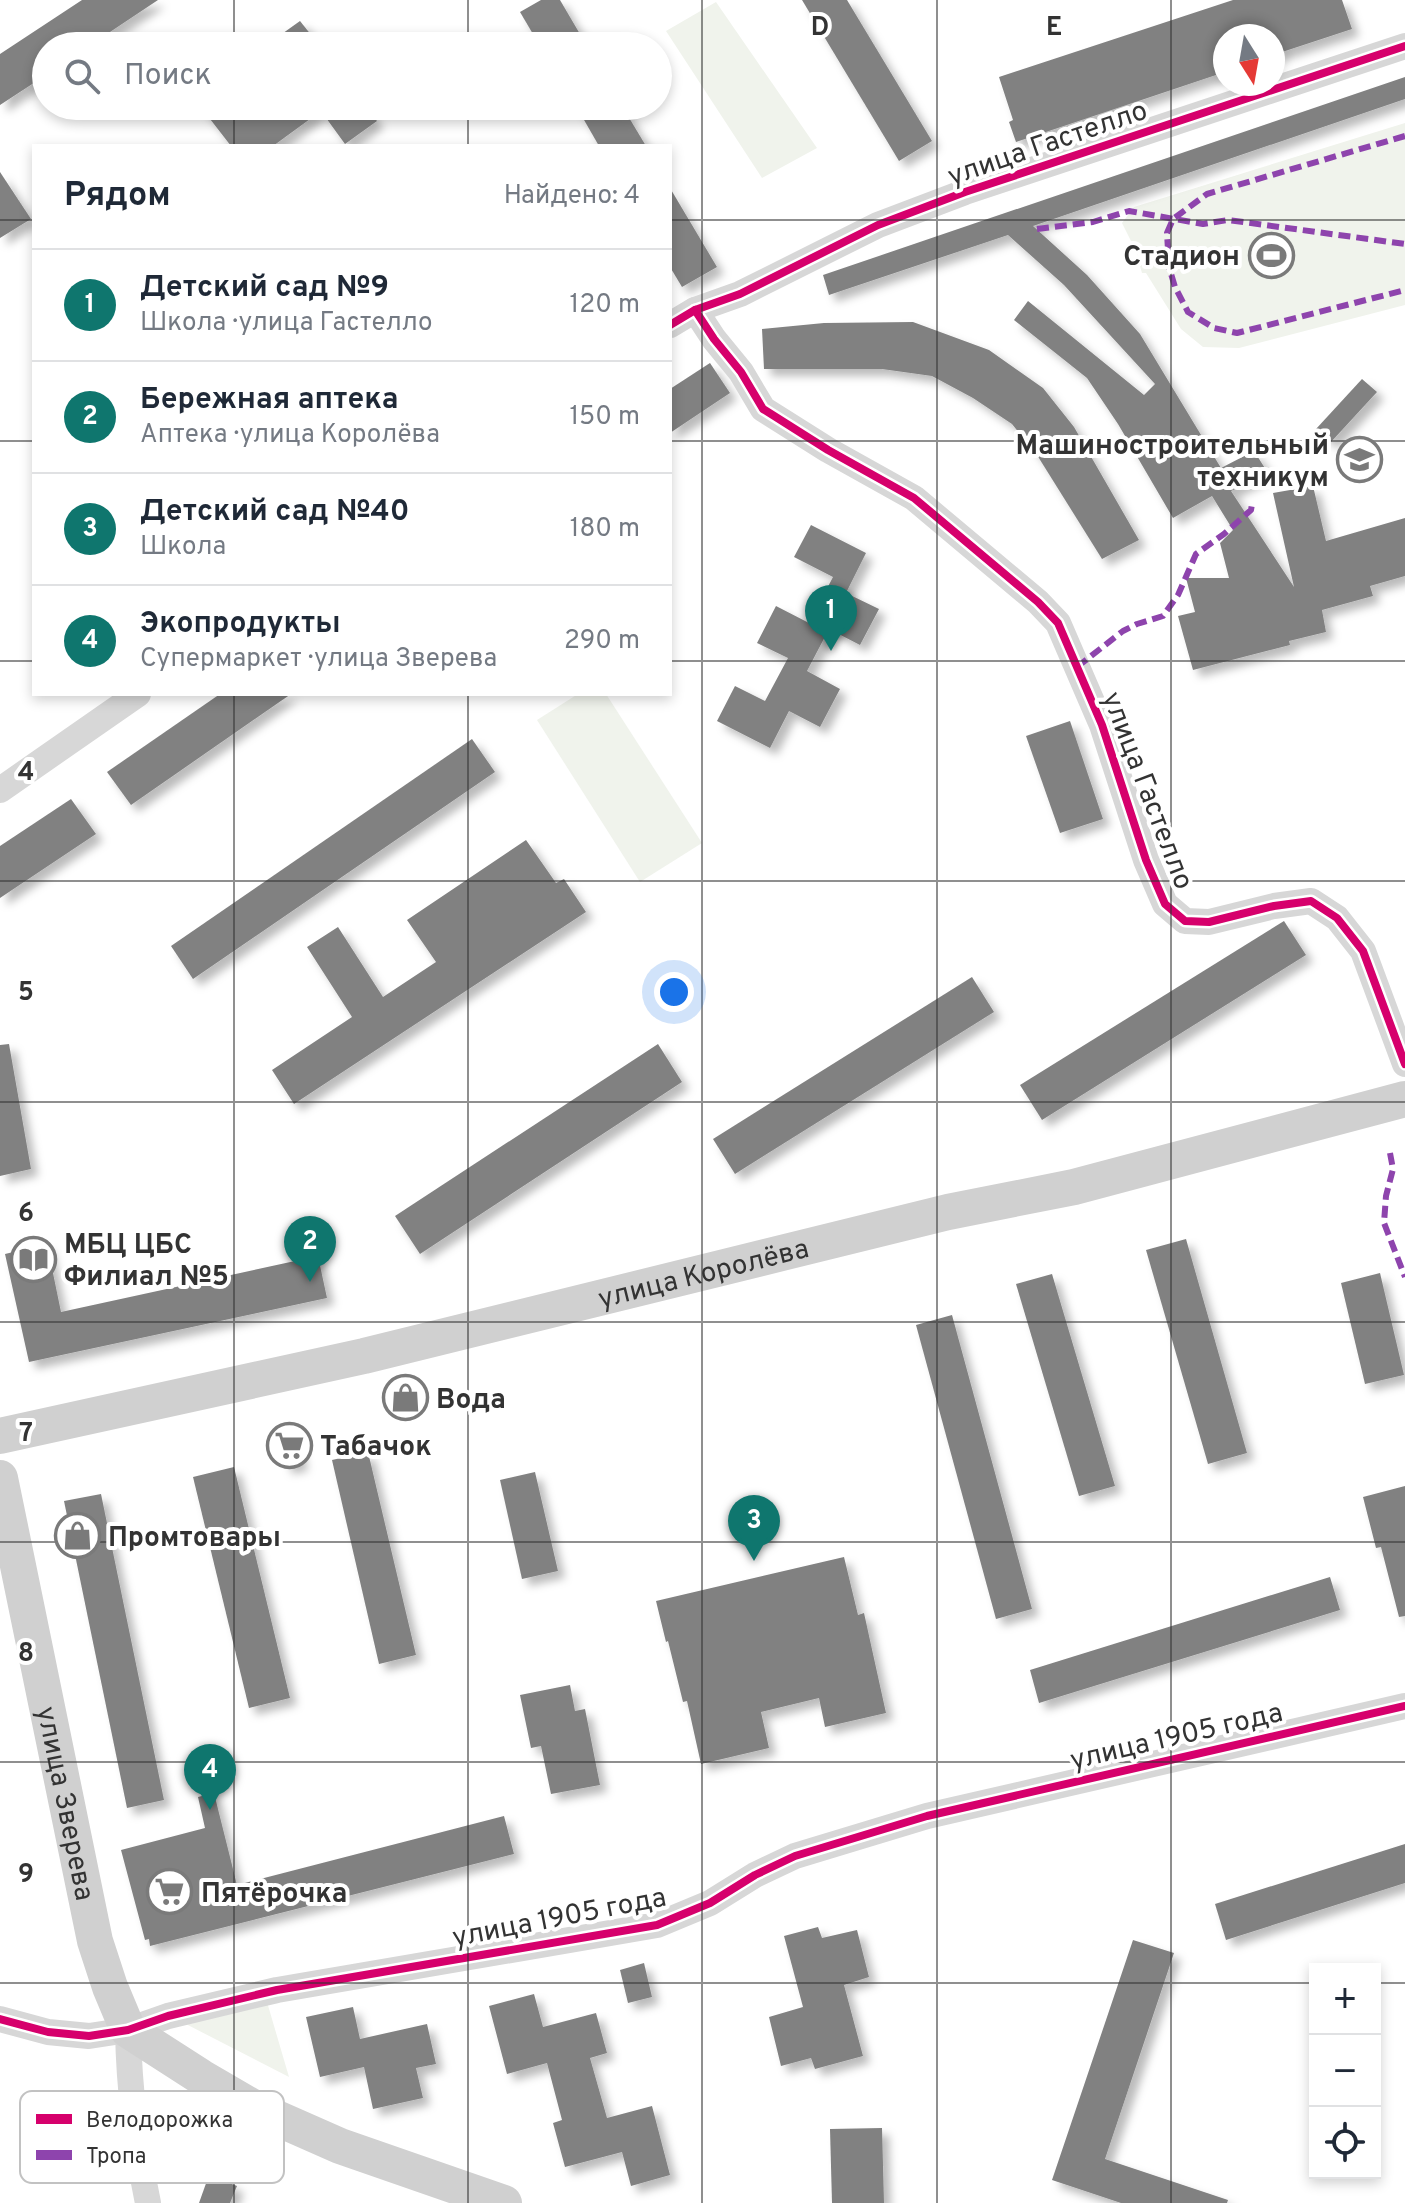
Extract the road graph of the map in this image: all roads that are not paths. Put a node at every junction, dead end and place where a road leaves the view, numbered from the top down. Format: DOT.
graph roads {
  1 [pos="1405,46"];
  2 [pos="695,310"];
  3 [pos="672,324"];
  4 [pos="135,696"];
  5 [pos="0,790"];
  6 [pos="1405,1064"];
  7 [pos="1405,1099"];
  8 [pos="0,1436"];
  9 [pos="0,1478"];
  10 [pos="1405,1706"];
  11 [pos="0,2019"];
  12 [pos="128,2030"];
  13 [pos="130,2091"];
  14 [pos="225,2091"];
  15 [pos="284,2121"];
  16 [pos="144,2183"];
  17 [pos="148,2203"];
  18 [pos="504,2203"];
  1 -- 2 [label="street, улица Гастелло"];
  2 -- 3 [label="street, улица Гастелло"];
  2 -- 6 [label="street, улица Гастелло"];
  4 -- 5 [label="street"];
  7 -- 8 [label="main road, улица Королёва"];
  9 -- 12 [label="main road, улица Зверева"];
  10 -- 12 [label="street, улица 1905 года"];
  11 -- 12 [label="street, улица 1905 года"];
  12 -- 13 [label="street"];
  12 -- 14 [label="main road"];
  15 -- 18 [label="main road"];
  16 -- 17 [label="street"];
}
